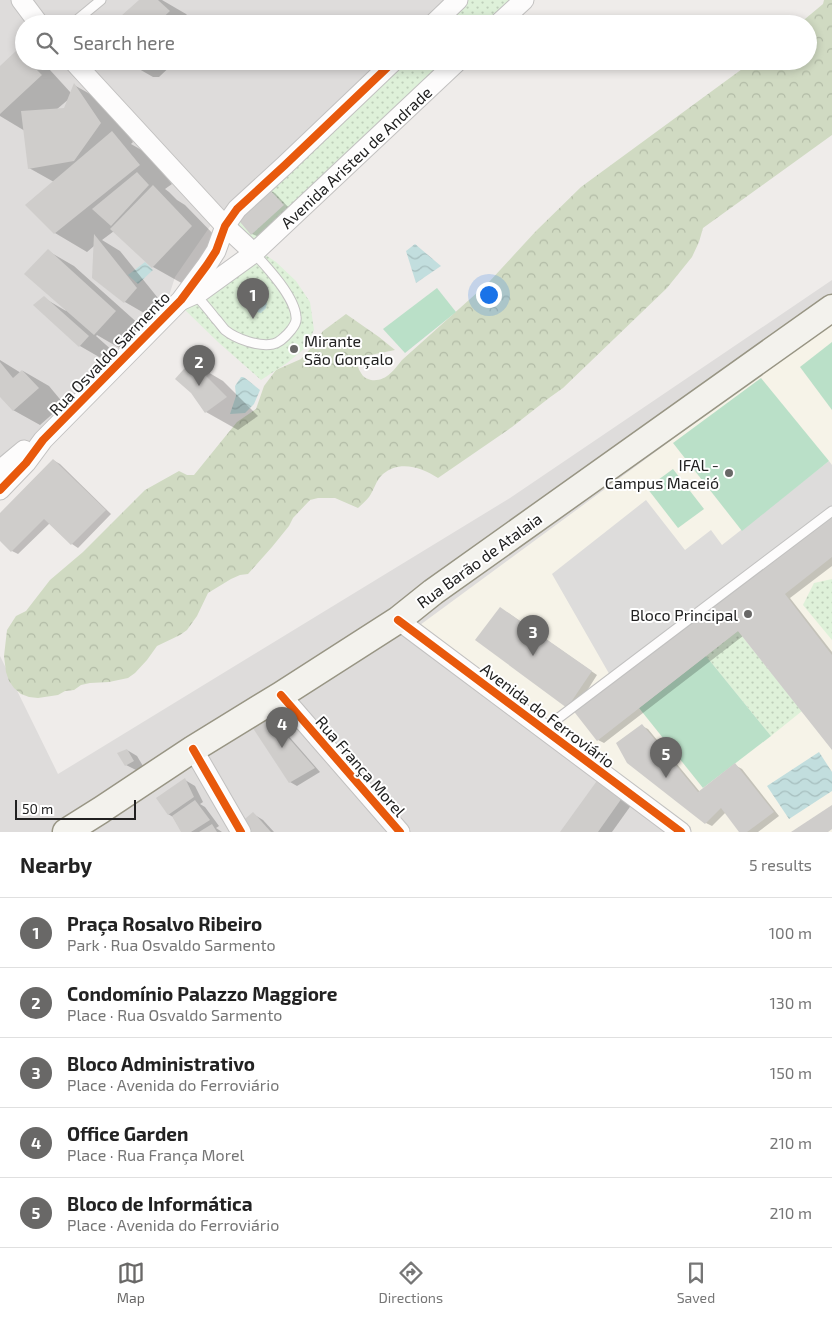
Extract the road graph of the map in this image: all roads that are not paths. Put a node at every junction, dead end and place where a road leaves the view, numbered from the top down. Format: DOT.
graph roads {
  1 [pos="21,0"];
  2 [pos="101,0"];
  3 [pos="458,0"];
  4 [pos="524,0"];
  5 [pos="32,15"];
  6 [pos="83,15"];
  7 [pos="442,15"];
  8 [pos="508,15"];
  9 [pos="81,70"];
  10 [pos="385,70"];
  11 [pos="448,70"];
  12 [pos="226,226"];
  13 [pos="254,253"];
  14 [pos="188,297"];
  15 [pos="832,308"];
  16 [pos="43,440"];
  17 [pos="0,470"];
  18 [pos="0,490"];
  19 [pos="832,511"];
  20 [pos="398,620"];
  21 [pos="281,695"];
  22 [pos="544,730"];
  23 [pos="193,749"];
  24 [pos="66,832"];
  25 [pos="241,832"];
  26 [pos="400,832"];
  27 [pos="681,832"];
  1 -- 5 [label="street"];
  2 -- 6 [label="lane"];
  3 -- 7 [label="street"];
  4 -- 8 [label="street"];
  9 -- 12 [label="street"];
  10 -- 12 [label="street"];
  11 -- 13 [label="street, Avenida Aristeu de Andrade"];
  12 -- 13 [label="street"];
  12 -- 14 [label="street, Rua Osvaldo Sarmento"];
  13 -- 14 [label="street, Rua Osvaldo Sarmento"];
  13 -- 14 [label="lane"];
  14 -- 16 [label="street, Rua Osvaldo Sarmento"];
  15 -- 20 [label="main road, Rua Barão de Atalaia"];
  16 -- 17 [label="street, Rua Osvaldo Sarmento"];
  16 -- 18 [label="street, Rua Osvaldo Sarmento"];
  19 -- 22 [label="lane"];
  20 -- 21 [label="main road, Rua Barão de Atalaia"];
  20 -- 22 [label="street, Avenida do Ferroviário"];
  21 -- 23 [label="main road, Rua Barão de Atalaia"];
  21 -- 26 [label="street, Rua França Morel"];
  22 -- 27 [label="street, Avenida do Ferroviário"];
  23 -- 24 [label="main road, Rua Barão de Atalaia"];
  23 -- 25 [label="street"];
}
